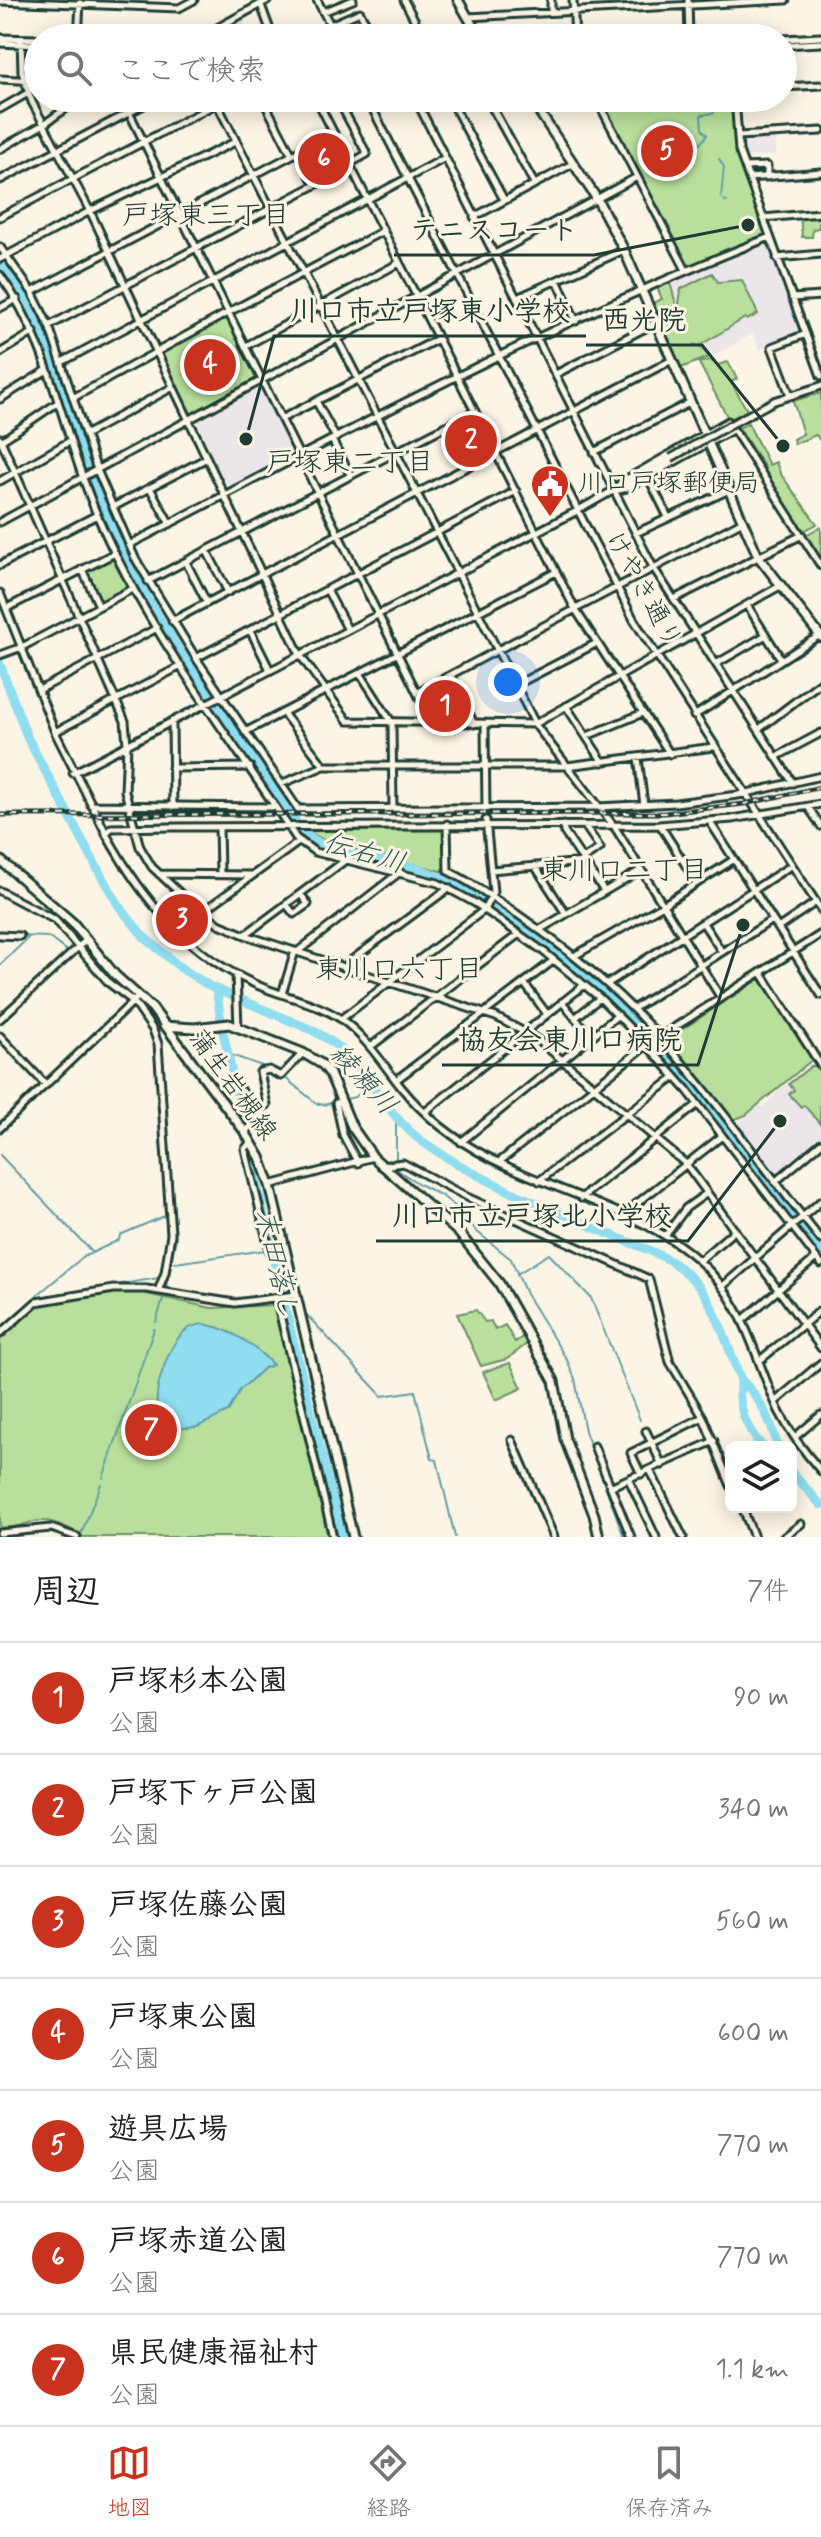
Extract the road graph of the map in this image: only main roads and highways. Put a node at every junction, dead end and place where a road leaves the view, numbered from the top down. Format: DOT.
graph roads {
  1 [pos="458,0"];
  2 [pos="471,24"];
  3 [pos="541,112"];
  4 [pos="820,636"];
  5 [pos="0,860"];
  6 [pos="164,1026"];
  7 [pos="353,1537"];
  8 [pos="599,1537"];
  1 -- 2 [label="main road"];
  3 -- 4 [label="main road"];
  5 -- 6 [label="main road, 蒲生岩槻線"];
  6 -- 7 [label="main road, 蒲生岩槻線"];
  6 -- 8 [label="main road, 蒲生岩槻線"];
}
